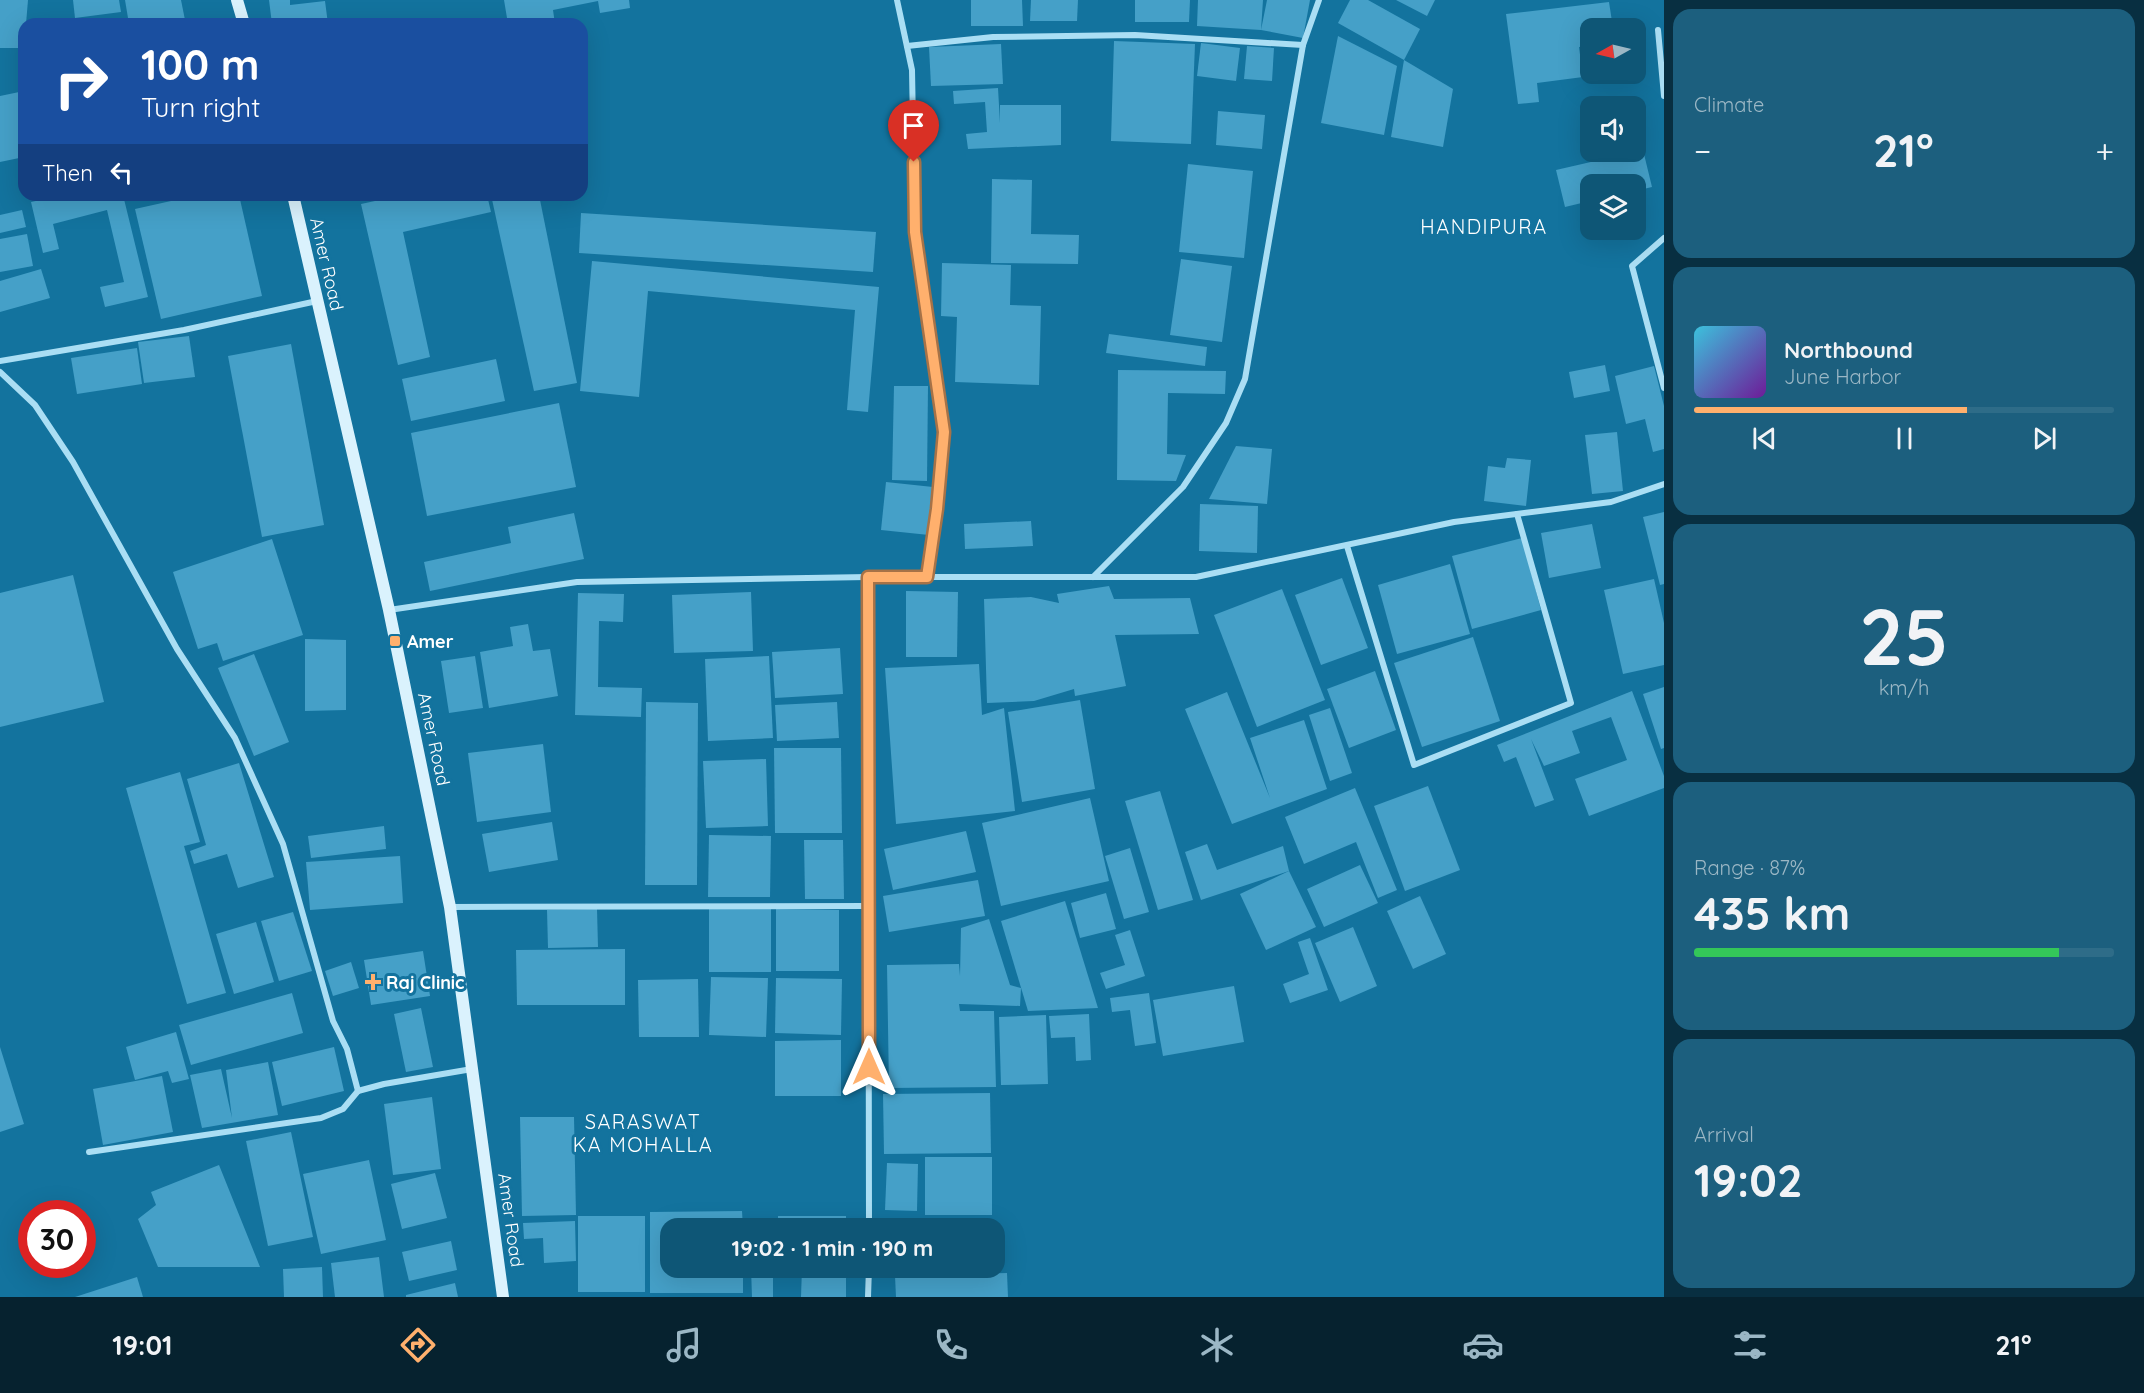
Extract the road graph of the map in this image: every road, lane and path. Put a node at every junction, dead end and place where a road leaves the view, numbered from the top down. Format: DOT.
graph roads {
  1 [pos="237,0"];
  2 [pos="897,0"];
  3 [pos="1319,0"];
  4 [pos="242,18"];
  5 [pos="1658,30"];
  6 [pos="1303,45"];
  7 [pos="907,46"];
  8 [pos="1664,96"];
  9 [pos="294,201"];
  10 [pos="1664,237"];
  11 [pos="317,301"];
  12 [pos="0,362"];
  13 [pos="0,372"];
  14 [pos="1664,388"];
  15 [pos="1664,484"];
  16 [pos="1517,514"];
  17 [pos="1347,546"];
  18 [pos="868,577"];
  19 [pos="927,577"];
  20 [pos="1093,577"];
  21 [pos="389,610"];
  22 [pos="869,906"];
  23 [pos="450,907"];
  24 [pos="472,1069"];
  25 [pos="358,1091"];
  26 [pos="89,1152"];
  27 [pos="869,1218"];
  28 [pos="869,1278"];
  29 [pos="503,1297"];
  30 [pos="868,1297"];
  1 -- 4 [label="main road"];
  2 -- 7 [label="street"];
  3 -- 6 [label="street"];
  5 -- 8 [label="street"];
  6 -- 7 [label="street"];
  6 -- 20 [label="street"];
  7 -- 19 [label="street"];
  9 -- 11 [label="main road, Amer Road"];
  10 -- 14 [label="street"];
  11 -- 12 [label="street"];
  11 -- 21 [label="main road, Amer Road"];
  13 -- 25 [label="street"];
  15 -- 16 [label="street"];
  16 -- 17 [label="street"];
  16 -- 17 [label="street"];
  17 -- 20 [label="street"];
  18 -- 19 [label="street"];
  18 -- 21 [label="street"];
  18 -- 22 [label="street"];
  19 -- 20 [label="street"];
  21 -- 23 [label="main road, Amer Road"];
  22 -- 23 [label="street"];
  22 -- 27 [label="street"];
  23 -- 24 [label="main road, Amer Road"];
  24 -- 25 [label="street"];
  24 -- 29 [label="main road, Amer Road"];
  25 -- 26 [label="street"];
  28 -- 30 [label="street"];
}
